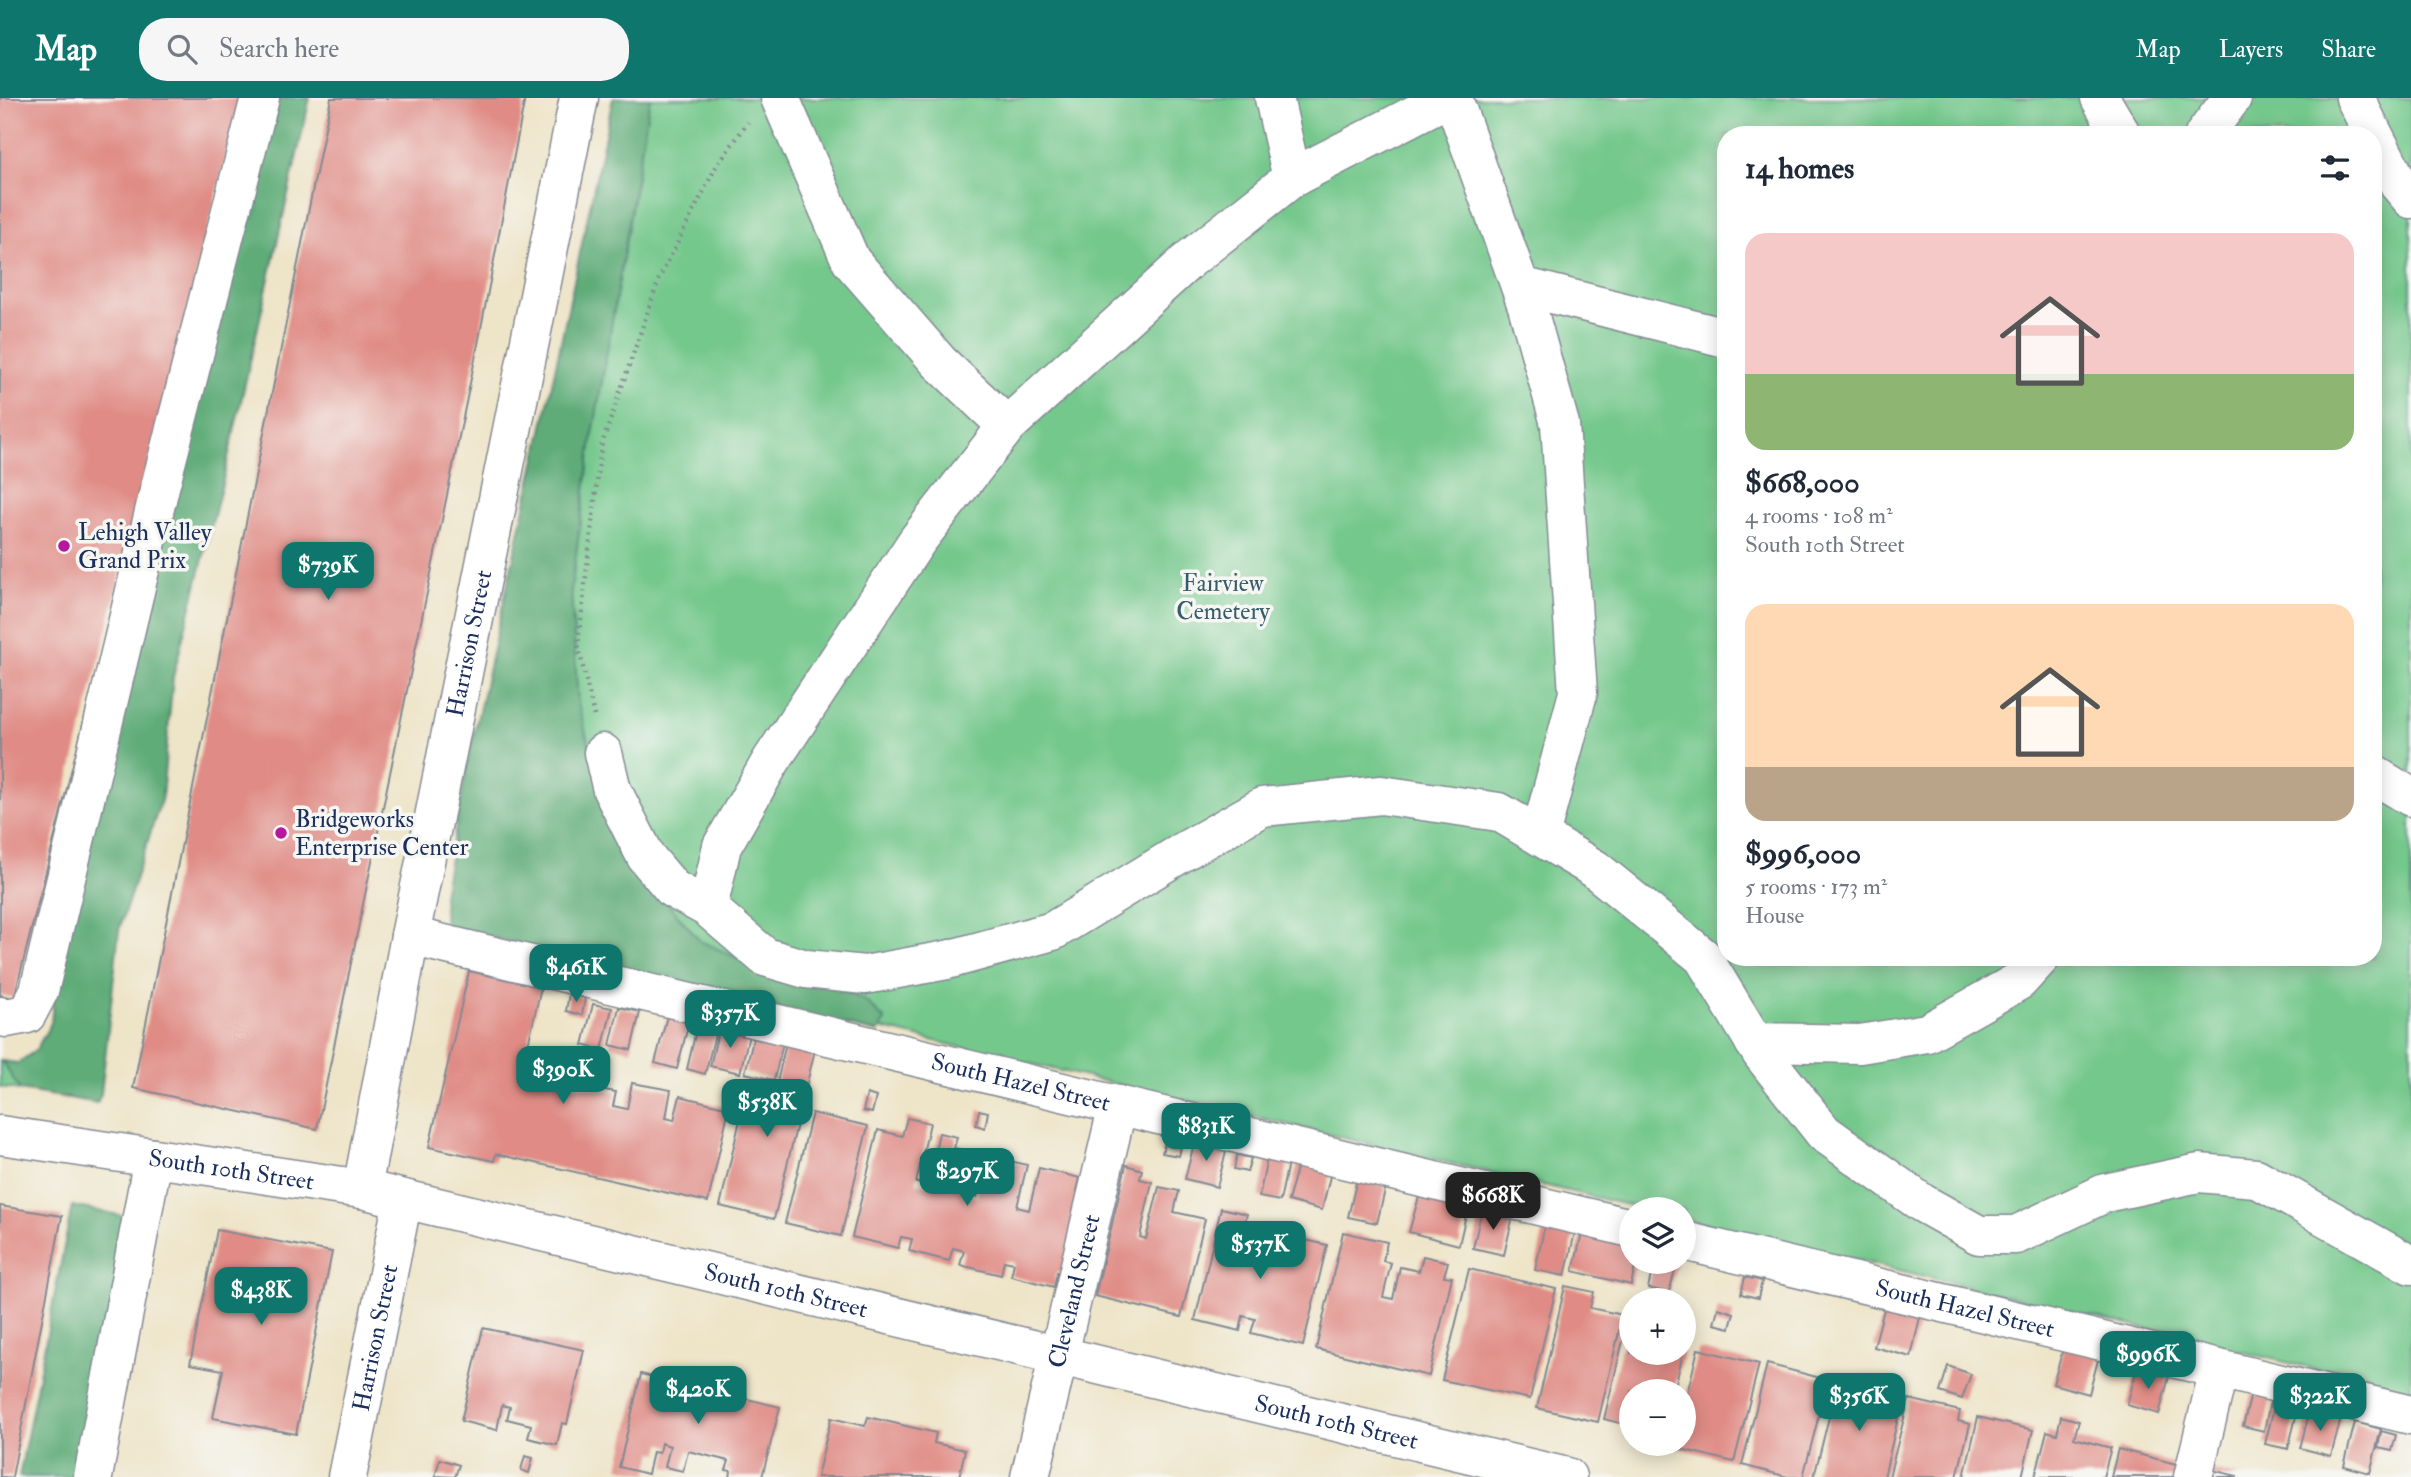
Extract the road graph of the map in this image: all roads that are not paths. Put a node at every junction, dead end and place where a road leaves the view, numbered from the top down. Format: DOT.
graph roads {
  1 [pos="260,98"];
  2 [pos="579,98"];
  3 [pos="1274,98"];
  4 [pos="1447,98"];
  5 [pos="1453,98"];
  6 [pos="2100,98"];
  7 [pos="2232,98"];
  8 [pos="2355,98"];
  9 [pos="765,108"];
  10 [pos="2117,126"];
  11 [pos="2211,126"];
  12 [pos="2369,126"];
  13 [pos="2382,151"];
  14 [pos="1292,178"];
  15 [pos="2411,199"];
  16 [pos="1520,286"];
  17 [pos="1717,336"];
  18 [pos="1007,426"];
  19 [pos="603,753"];
  20 [pos="2382,779"];
  21 [pos="2411,797"];
  22 [pos="1540,836"];
  23 [pos="708,908"];
  24 [pos="410,936"];
  25 [pos="2032,966"];
  26 [pos="0,1016"];
  27 [pos="1754,1042"];
  28 [pos="1118,1105"];
  29 [pos="0,1135"];
  30 [pos="153,1158"];
  31 [pos="362,1189"];
  32 [pos="403,1199"];
  33 [pos="1619,1225"];
  34 [pos="1696,1244"];
  35 [pos="2408,1257"];
  36 [pos="1059,1356"];
  37 [pos="2219,1369"];
  38 [pos="2411,1415"];
  39 [pos="93,1477"];
  40 [pos="347,1477"];
  41 [pos="1030,1477"];
  42 [pos="1567,1477"];
  43 [pos="2193,1477"];
  1 -- 26 [label="street"];
  2 -- 24 [label="street, Harrison Street"];
  3 -- 14 [label="street"];
  4 -- 14 [label="street"];
  5 -- 16 [label="street"];
  6 -- 10 [label="street"];
  7 -- 11 [label="street"];
  8 -- 12 [label="street"];
  9 -- 18 [label="street"];
  13 -- 15 [label="street"];
  14 -- 18 [label="street"];
  16 -- 17 [label="street"];
  16 -- 22 [label="street"];
  18 -- 23 [label="street"];
  19 -- 23 [label="street"];
  20 -- 21 [label="street"];
  22 -- 23 [label="street"];
  22 -- 27 [label="street"];
  24 -- 28 [label="street, South Hazel Street"];
  24 -- 31 [label="street, Harrison Street"];
  25 -- 27 [label="street"];
  27 -- 35 [label="street"];
  28 -- 33 [label="street, South Hazel Street"];
  28 -- 36 [label="street, Cleveland Street"];
  29 -- 30 [label="street, South 10th Street"];
  30 -- 31 [label="street, South 10th Street"];
  30 -- 39 [label="street"];
  31 -- 32 [label="street, South 10th Street"];
  32 -- 36 [label="street, South 10th Street"];
  32 -- 40 [label="street, Harrison Street"];
  34 -- 37 [label="street, South Hazel Street"];
  36 -- 41 [label="street, Cleveland Street"];
  36 -- 42 [label="street, South 10th Street"];
  37 -- 38 [label="street, South Hazel Street"];
  37 -- 43 [label="street"];
}
